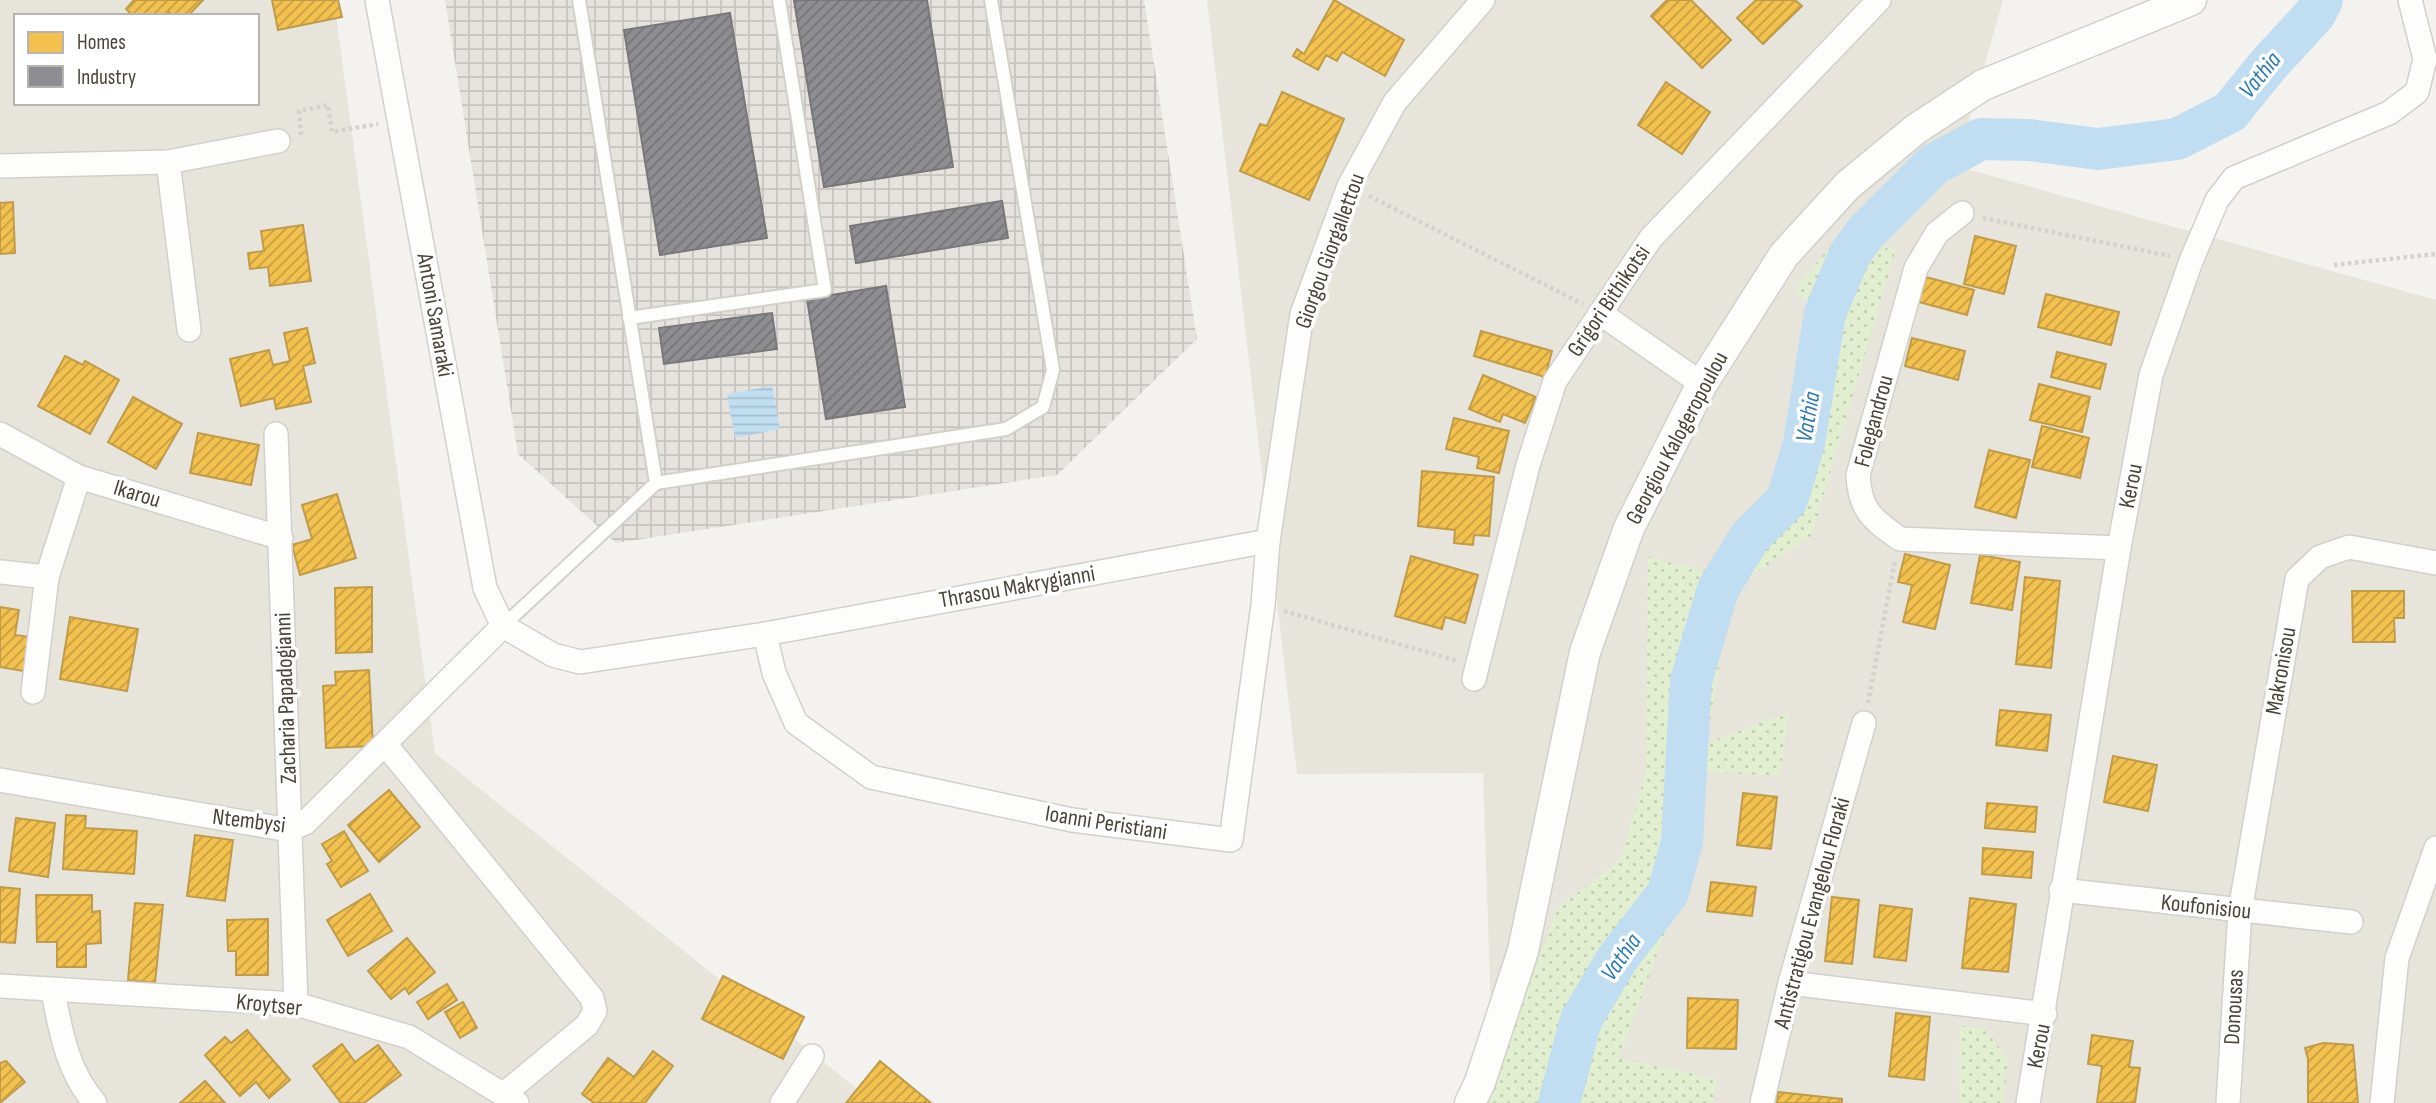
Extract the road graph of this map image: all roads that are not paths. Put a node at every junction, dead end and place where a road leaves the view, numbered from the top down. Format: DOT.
graph roads {
  1 [pos="377,0"];
  2 [pos="579,0"];
  3 [pos="779,0"];
  4 [pos="991,0"];
  5 [pos="1483,0"];
  6 [pos="1879,0"];
  7 [pos="2190,0"];
  8 [pos="2410,0"];
  9 [pos="278,141"];
  10 [pos="168,162"];
  11 [pos="0,166"];
  12 [pos="1962,213"];
  13 [pos="1600,313"];
  14 [pos="629,318"];
  15 [pos="189,330"];
  16 [pos="1702,384"];
  17 [pos="0,434"];
  18 [pos="276,434"];
  19 [pos="79,477"];
  20 [pos="656,483"];
  21 [pos="281,538"];
  22 [pos="1268,541"];
  23 [pos="2119,548"];
  24 [pos="2436,563"];
  25 [pos="0,572"];
  26 [pos="47,578"];
  27 [pos="503,626"];
  28 [pos="765,634"];
  29 [pos="1476,673"];
  30 [pos="33,692"];
  31 [pos="1864,723"];
  32 [pos="385,744"];
  33 [pos="0,780"];
  34 [pos="289,830"];
  35 [pos="2436,848"];
  36 [pos="2061,890"];
  37 [pos="2240,911"];
  38 [pos="2351,922"];
  39 [pos="1790,983"];
  40 [pos="0,986"];
  41 [pos="53,992"];
  42 [pos="296,1004"];
  43 [pos="2045,1014"];
  44 [pos="812,1056"];
  45 [pos="510,1098"];
  46 [pos="95,1103"];
  47 [pos="782,1103"];
  48 [pos="1470,1103"];
  49 [pos="1762,1103"];
  50 [pos="2028,1103"];
  51 [pos="2228,1103"];
  52 [pos="2382,1103"];
  1 -- 27 [label="street, Antoni Samaraki"];
  2 -- 14 [label="lane"];
  3 -- 14 [label="lane"];
  4 -- 20 [label="lane"];
  5 -- 22 [label="street, Giorgou Giorgallettou"];
  6 -- 13 [label="street, Grigori Bithikotsi"];
  7 -- 16 [label="street, Georgiou Kalogeropoulou"];
  8 -- 23 [label="street, Kerou"];
  9 -- 10 [label="street"];
  10 -- 11 [label="street"];
  10 -- 15 [label="street"];
  12 -- 23 [label="street, Folegandrou"];
  13 -- 16 [label="street"];
  13 -- 29 [label="street, Grigori Bithikotsi"];
  14 -- 20 [label="lane"];
  16 -- 48 [label="street, Georgiou Kalogeropoulou"];
  17 -- 19 [label="street, Ikarou"];
  18 -- 21 [label="street, Zacharia Papadogianni"];
  19 -- 21 [label="street, Ikarou"];
  19 -- 26 [label="street"];
  20 -- 27 [label="lane"];
  21 -- 34 [label="street, Zacharia Papadogianni"];
  22 -- 28 [label="street, Thrasou Makrygianni"];
  22 -- 28 [label="street, Ioanni Peristiani"];
  23 -- 36 [label="street, Kerou"];
  24 -- 37 [label="street, Makronisou"];
  25 -- 26 [label="street"];
  26 -- 30 [label="street"];
  27 -- 28 [label="street, Thrasou Makrygianni"];
  27 -- 32 [label="street, Ntembysi"];
  31 -- 39 [label="street, Antistratigou Evangelou Floraki"];
  32 -- 34 [label="street, Ntembysi"];
  32 -- 45 [label="street"];
  33 -- 34 [label="street, Ntembysi"];
  34 -- 42 [label="street, Zacharia Papadogianni"];
  35 -- 52 [label="street"];
  36 -- 37 [label="street, Koufonisiou"];
  36 -- 43 [label="street, Kerou"];
  37 -- 38 [label="street, Koufonisiou"];
  37 -- 51 [label="street, Donousas"];
  39 -- 43 [label="street"];
  39 -- 49 [label="street, Antistratigou Evangelou Floraki"];
  40 -- 41 [label="street, Kroytser"];
  41 -- 42 [label="street, Kroytser"];
  41 -- 46 [label="street"];
  42 -- 45 [label="street, Kroytser"];
  43 -- 50 [label="street, Kerou"];
  44 -- 47 [label="street"];
}
